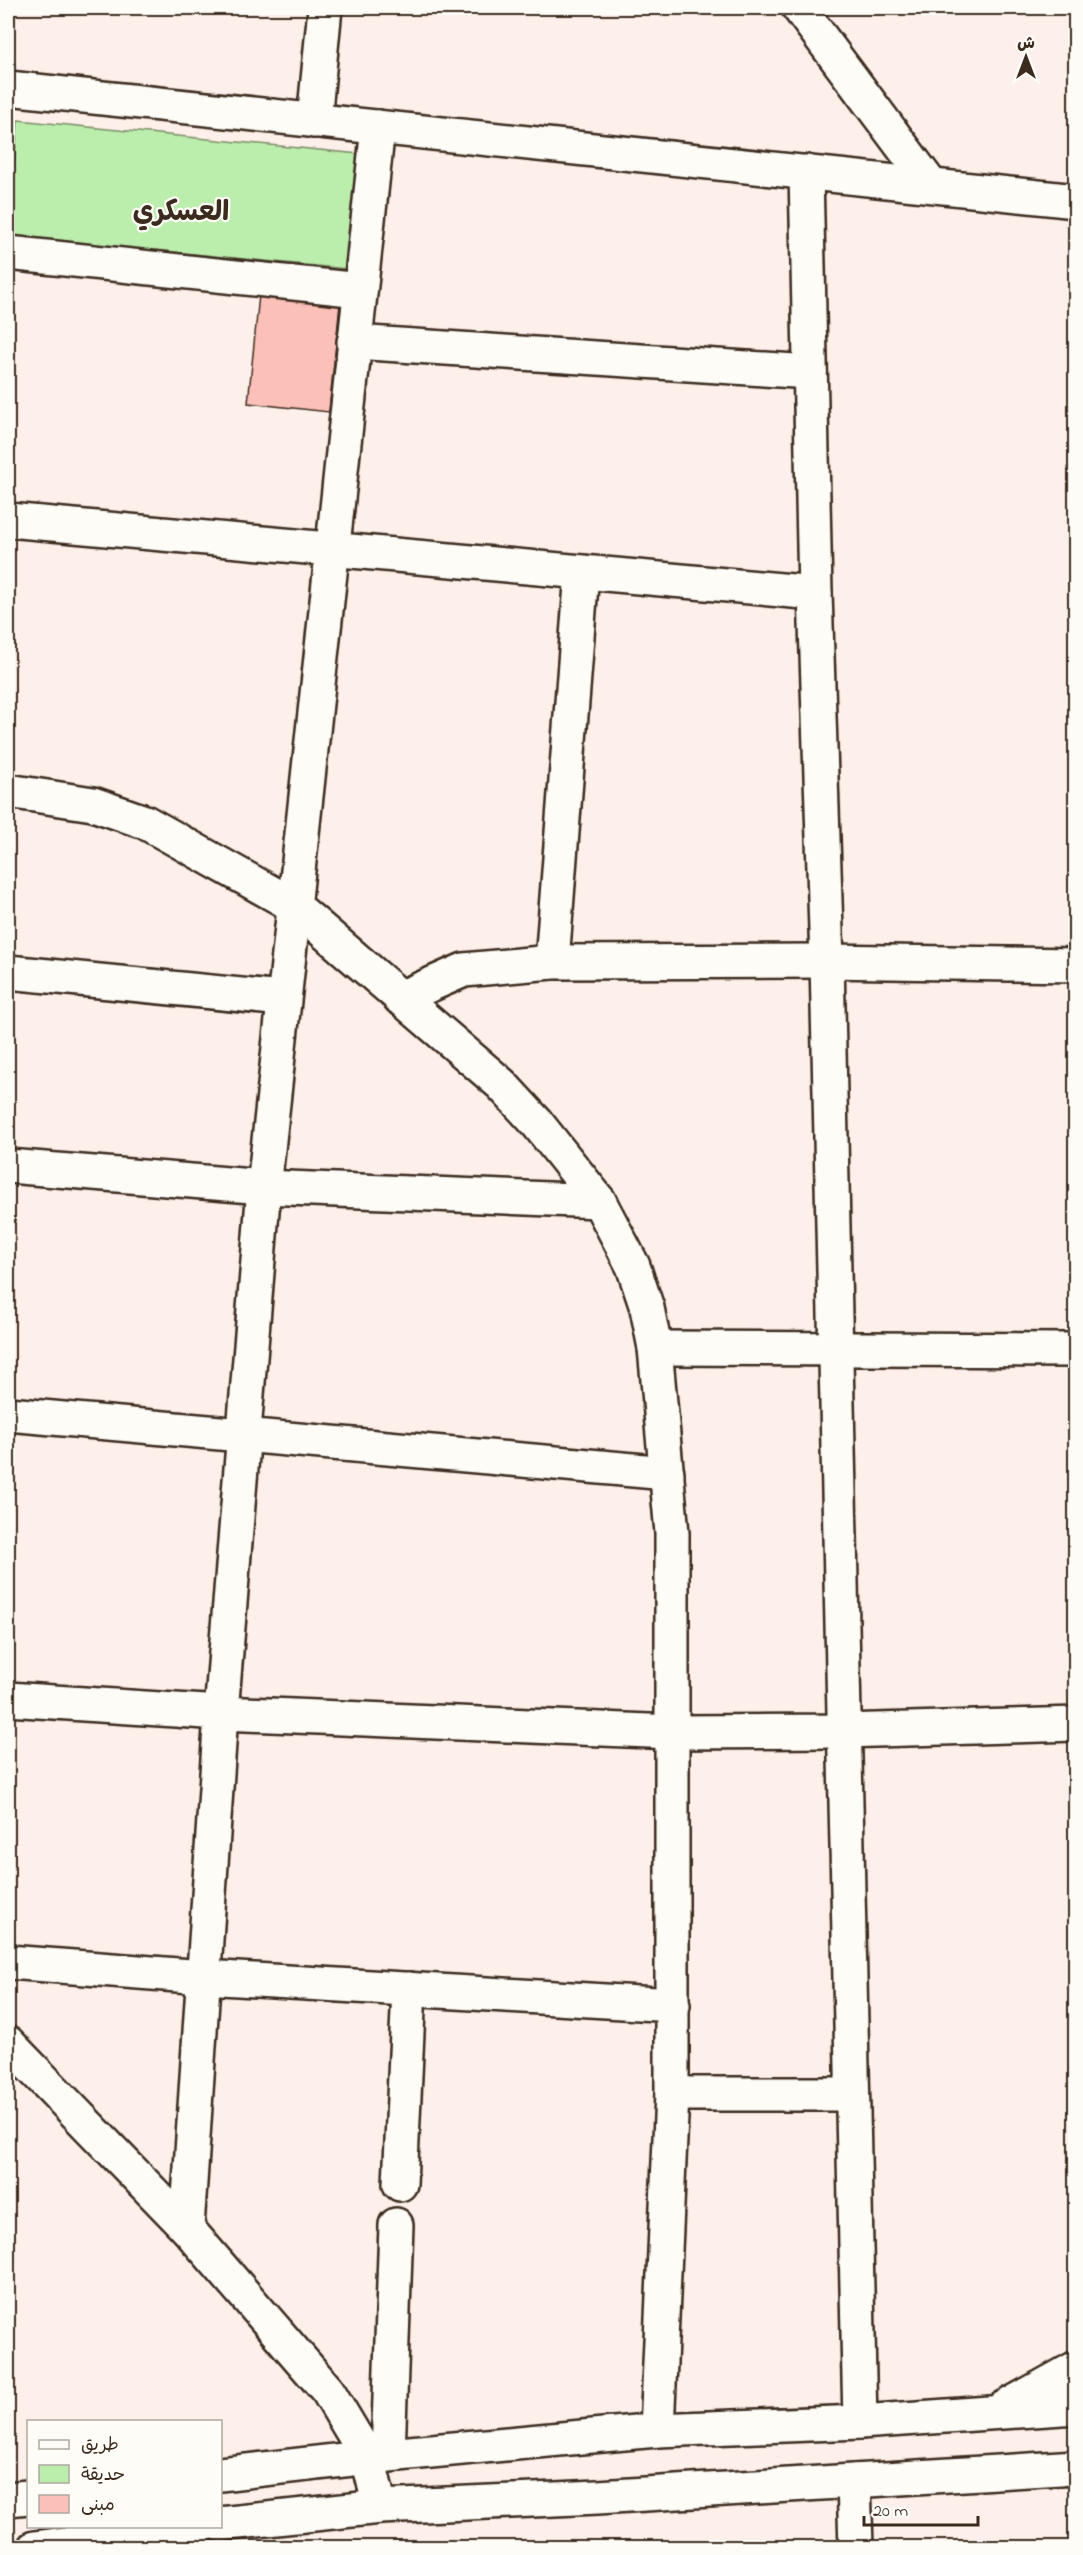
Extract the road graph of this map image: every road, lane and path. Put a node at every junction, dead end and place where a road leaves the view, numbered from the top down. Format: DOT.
graph roads {
  1 [pos="325,8"];
  2 [pos="799,8"];
  3 [pos="8,88"];
  4 [pos="314,121"];
  5 [pos="378,127"];
  6 [pos="806,172"];
  7 [pos="931,185"];
  8 [pos="1076,201"];
  9 [pos="8,253"];
  10 [pos="360,290"];
  11 [pos="354,342"];
  12 [pos="810,372"];
  13 [pos="8,520"];
  14 [pos="332,548"];
  15 [pos="582,572"];
  16 [pos="814,593"];
  17 [pos="8,791"];
  18 [pos="293,905"];
  19 [pos="827,961"];
  20 [pos="552,962"];
  21 [pos="1076,965"];
  22 [pos="8,972"];
  23 [pos="400,998"];
  24 [pos="283,999"];
  25 [pos="8,1166"];
  26 [pos="264,1187"];
  27 [pos="599,1201"];
  28 [pos="655,1348"];
  29 [pos="835,1348"];
  30 [pos="1076,1350"];
  31 [pos="8,1414"];
  32 [pos="244,1436"];
  33 [pos="667,1473"];
  34 [pos="8,1699"];
  35 [pos="221,1713"];
  36 [pos="1076,1724"];
  37 [pos="843,1731"];
  38 [pos="673,1732"];
  39 [pos="8,1962"];
  40 [pos="204,1977"];
  41 [pos="409,1989"];
  42 [pos="673,2004"];
  43 [pos="8,2043"];
  44 [pos="672,2094"];
  45 [pos="852,2094"];
  46 [pos="400,2184"];
  47 [pos="396,2225"];
  48 [pos="187,2228"];
  49 [pos="1076,2368"];
  50 [pos="1076,2407"];
  51 [pos="997,2412"];
  52 [pos="860,2422"];
  53 [pos="657,2430"];
  54 [pos="378,2456"];
  55 [pos="1076,2468"];
  56 [pos="222,2474"];
  57 [pos="854,2481"];
  58 [pos="27,2497"];
  59 [pos="8,2499"];
  60 [pos="380,2507"];
  61 [pos="222,2524"];
  62 [pos="186,2528"];
  63 [pos="34,2547"];
  64 [pos="856,2547"];
  1 -- 4 [label="street"];
  2 -- 7 [label="street"];
  3 -- 4 [label="street"];
  4 -- 5 [label="street"];
  5 -- 6 [label="street"];
  5 -- 10 [label="street"];
  6 -- 7 [label="street"];
  6 -- 12 [label="street"];
  7 -- 8 [label="street"];
  9 -- 10 [label="street"];
  10 -- 11 [label="street"];
  11 -- 12 [label="street"];
  11 -- 14 [label="street"];
  12 -- 16 [label="street"];
  13 -- 14 [label="street"];
  14 -- 15 [label="street"];
  14 -- 18 [label="street"];
  15 -- 16 [label="street"];
  15 -- 20 [label="street"];
  16 -- 19 [label="street"];
  17 -- 18 [label="street"];
  18 -- 23 [label="street"];
  18 -- 24 [label="street"];
  19 -- 20 [label="street"];
  19 -- 21 [label="street"];
  19 -- 29 [label="street"];
  20 -- 23 [label="street"];
  22 -- 24 [label="street"];
  23 -- 27 [label="street"];
  24 -- 26 [label="street"];
  25 -- 26 [label="street"];
  26 -- 27 [label="street"];
  26 -- 32 [label="street"];
  27 -- 28 [label="street"];
  28 -- 29 [label="street"];
  28 -- 33 [label="street"];
  29 -- 30 [label="street"];
  29 -- 37 [label="street"];
  31 -- 32 [label="street"];
  32 -- 33 [label="street"];
  32 -- 35 [label="street"];
  33 -- 38 [label="street"];
  34 -- 35 [label="street"];
  35 -- 38 [label="street"];
  35 -- 40 [label="street"];
  36 -- 37 [label="street"];
  37 -- 38 [label="street"];
  37 -- 45 [label="street"];
  38 -- 42 [label="street"];
  39 -- 40 [label="street"];
  40 -- 41 [label="street"];
  40 -- 48 [label="street"];
  41 -- 42 [label="street"];
  41 -- 46 [label="street"];
  42 -- 44 [label="street"];
  43 -- 48 [label="street"];
  44 -- 45 [label="street"];
  44 -- 53 [label="street"];
  45 -- 52 [label="street"];
  47 -- 54 [label="street"];
  48 -- 54 [label="street"];
  49 -- 51 [label="street"];
  50 -- 51 [label="street"];
  51 -- 52 [label="street"];
  52 -- 53 [label="street"];
  53 -- 54 [label="street"];
  54 -- 56 [label="street"];
  54 -- 60 [label="street"];
  55 -- 57 [label="street"];
  57 -- 60 [label="street"];
  57 -- 64 [label="street"];
  58 -- 59 [label="street"];
  60 -- 61 [label="street"];
  62 -- 63 [label="street"];
}
